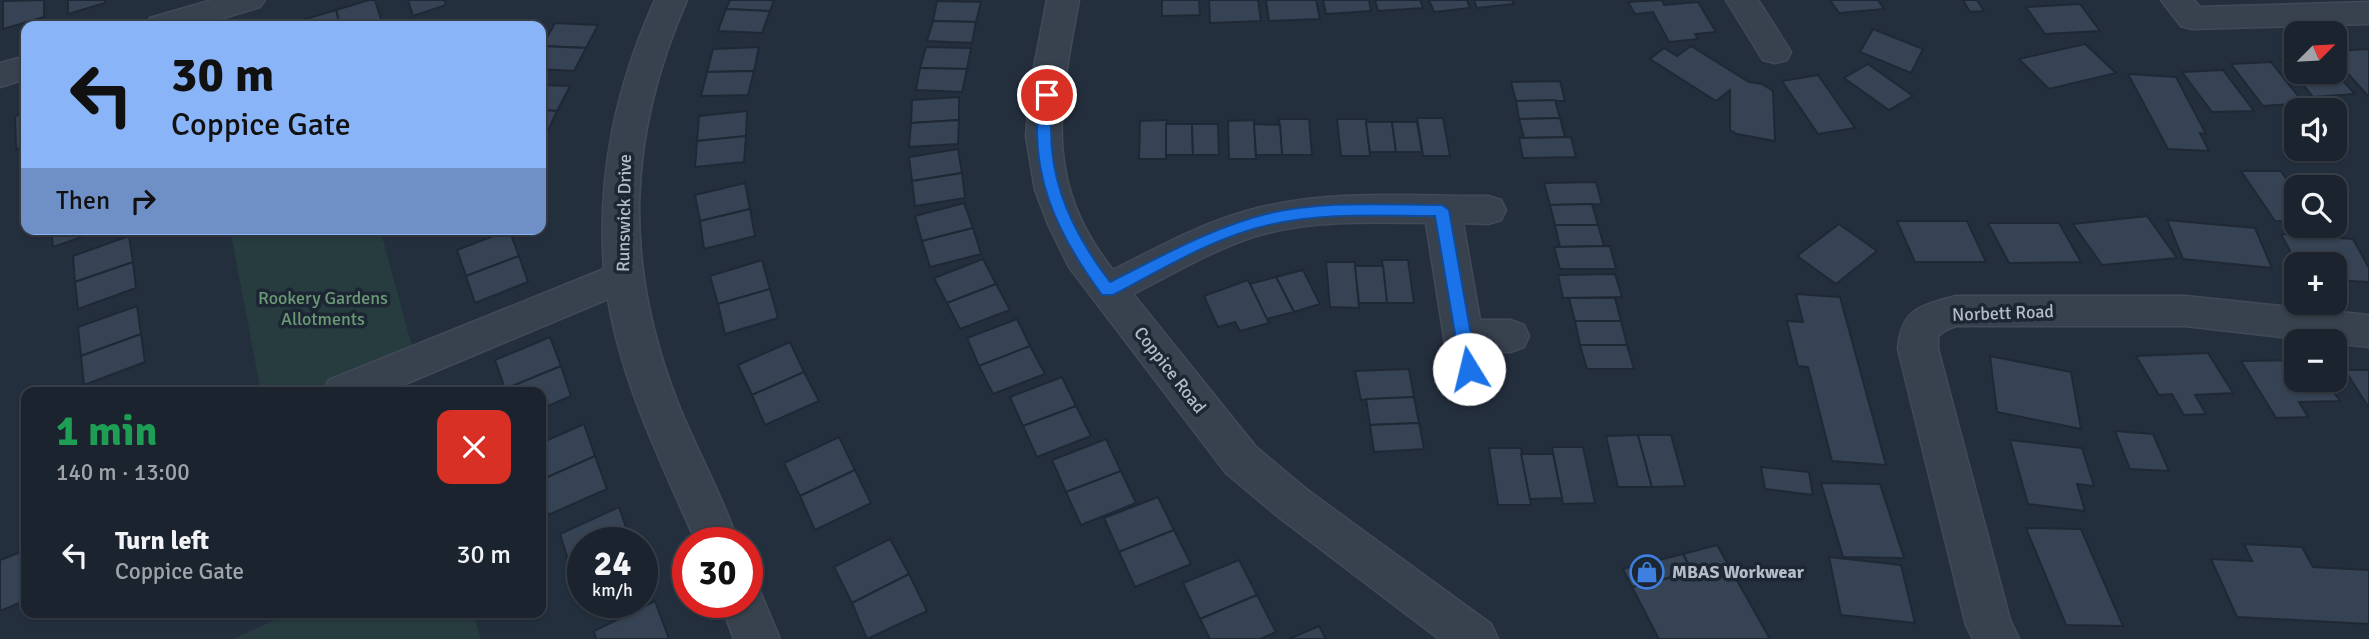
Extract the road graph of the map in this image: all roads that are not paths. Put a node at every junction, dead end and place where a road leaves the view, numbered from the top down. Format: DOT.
graph roads {
  1 [pos="249,0"];
  2 [pos="671,0"];
  3 [pos="1063,0"];
  4 [pos="1742,0"];
  5 [pos="2177,0"];
  6 [pos="2369,13"];
  7 [pos="179,21"];
  8 [pos="1775,52"];
  9 [pos="21,69"];
  10 [pos="0,75"];
  11 [pos="1442,210"];
  12 [pos="1488,210"];
  13 [pos="623,277"];
  14 [pos="1107,290"];
  15 [pos="2369,331"];
  16 [pos="1510,336"];
  17 [pos="355,387"];
  18 [pos="711,527"];
  19 [pos="748,618"];
  20 [pos="757,639"];
  21 [pos="1475,639"];
  22 [pos="1996,639"];
  1 -- 7 [label="street"];
  2 -- 13 [label="street, Runswick Drive"];
  3 -- 14 [label="street, Coppice Road"];
  4 -- 8 [label="street"];
  5 -- 6 [label="street"];
  9 -- 10 [label="street"];
  11 -- 12 [label="street"];
  11 -- 14 [label="street"];
  11 -- 16 [label="street"];
  13 -- 17 [label="street"];
  13 -- 18 [label="street, Runswick Drive"];
  14 -- 21 [label="street, Coppice Road"];
  15 -- 22 [label="street, Norbett Road"];
  19 -- 20 [label="street"];
}
